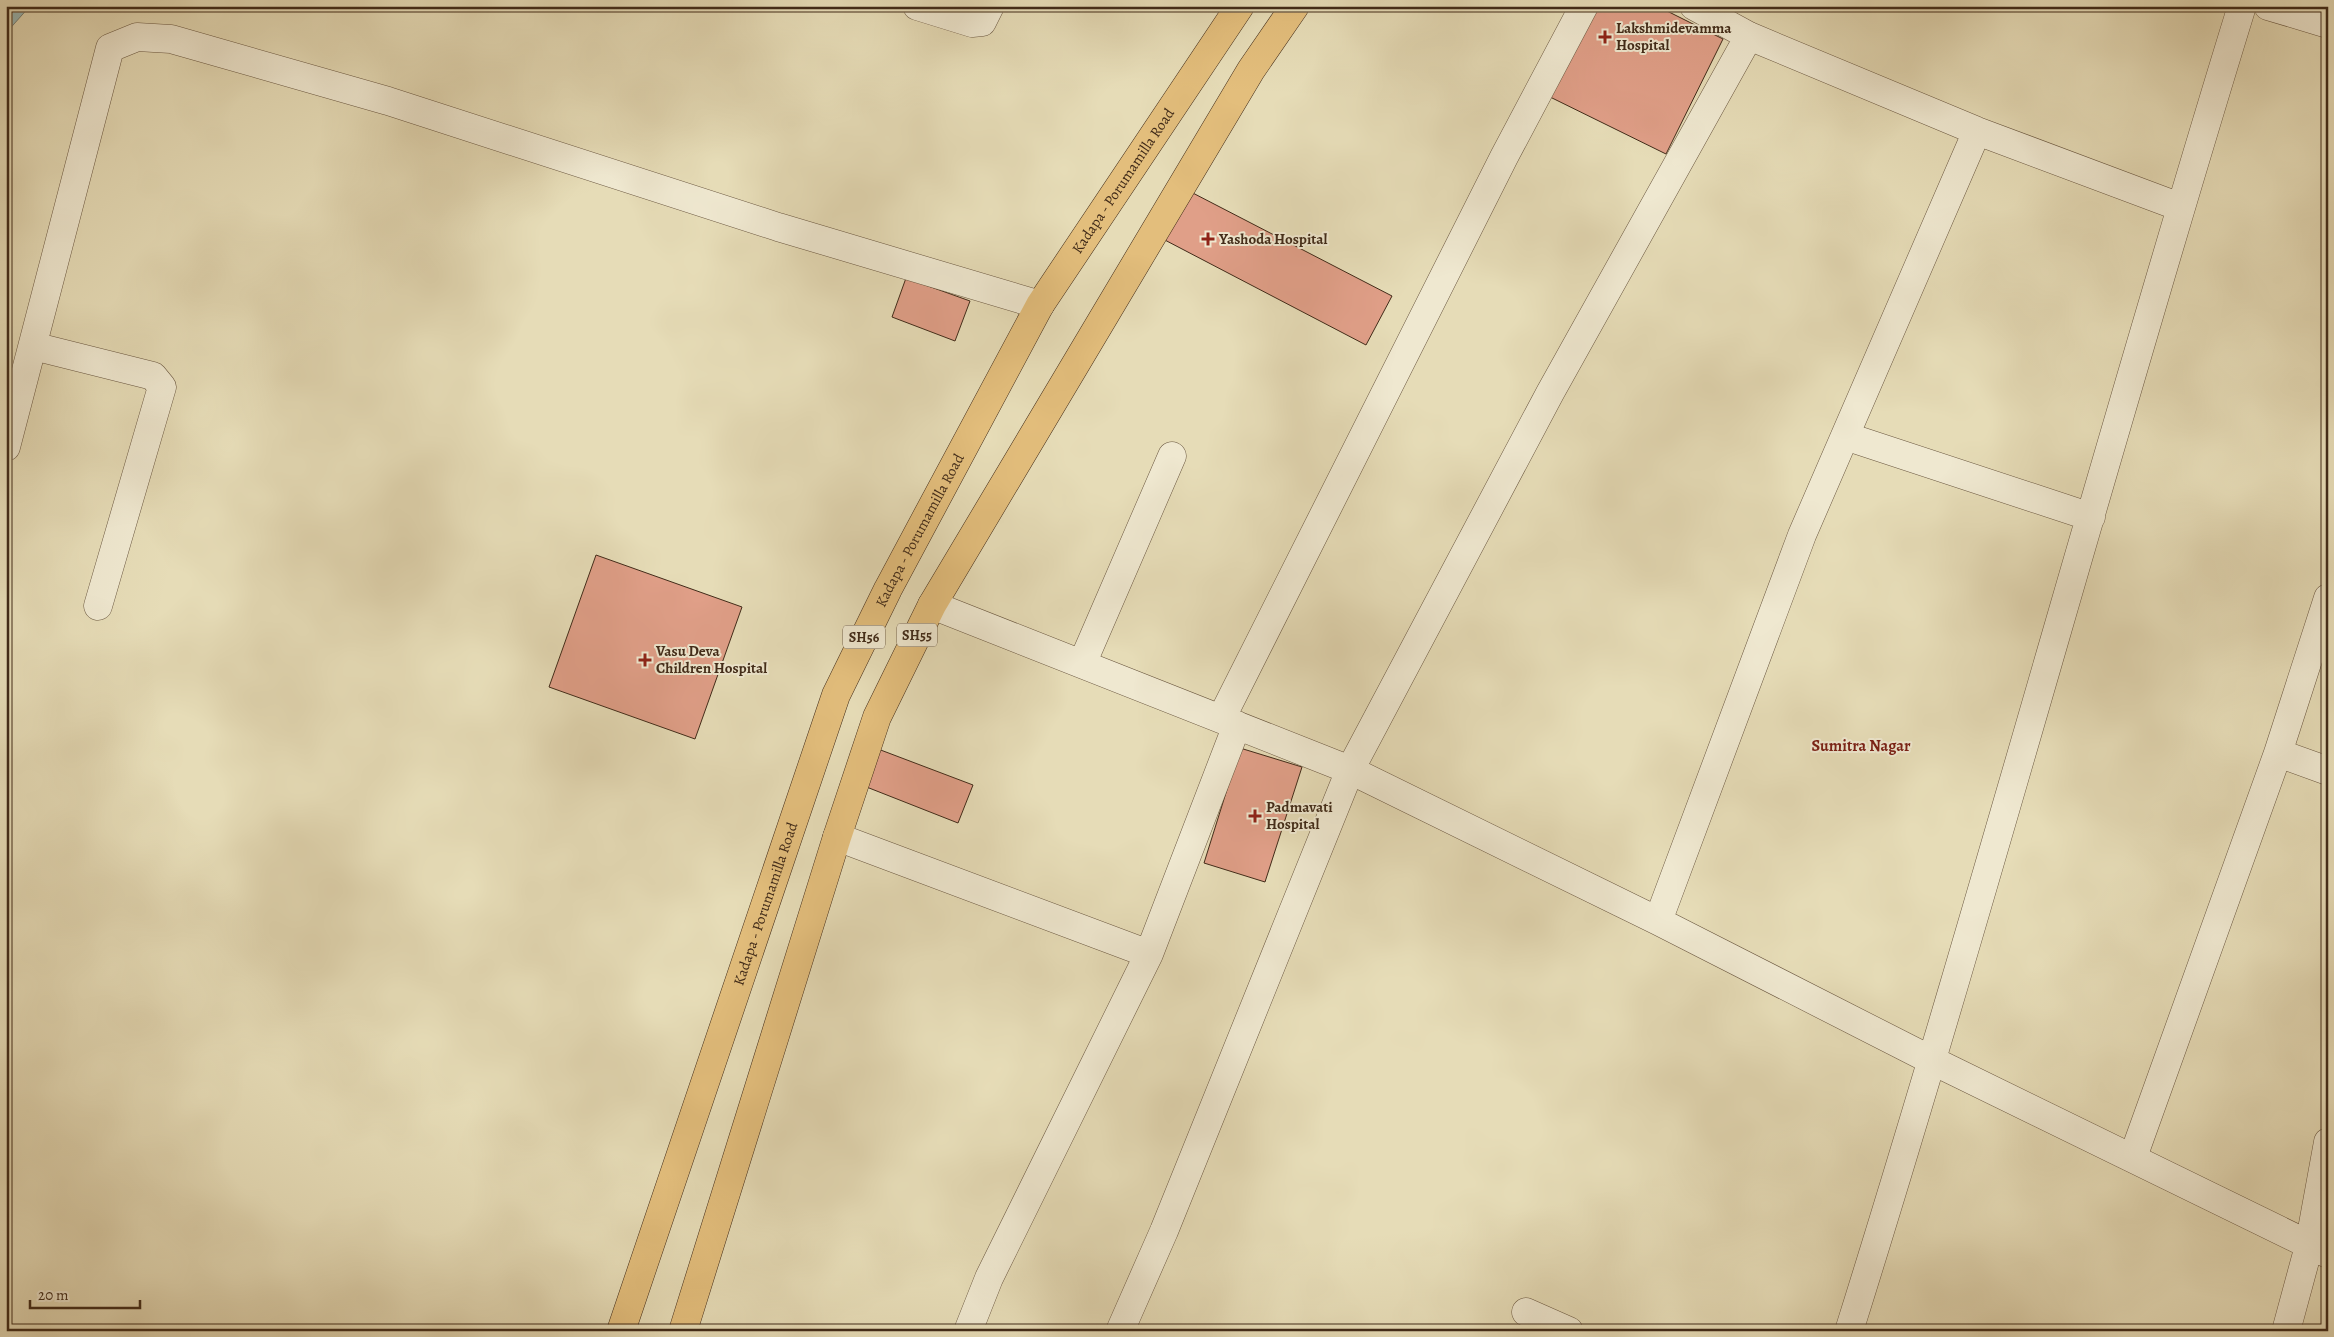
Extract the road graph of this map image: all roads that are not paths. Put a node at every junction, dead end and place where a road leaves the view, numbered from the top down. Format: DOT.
graph roads {
  1 [pos="917,6"];
  2 [pos="990,6"];
  3 [pos="1240,6"];
  4 [pos="1295,6"];
  5 [pos="1584,6"];
  6 [pos="1694,6"];
  7 [pos="2242,6"];
  8 [pos="2268,6"];
  9 [pos="2328,24"];
  10 [pos="1749,36"];
  11 [pos="1977,131"];
  12 [pos="2180,207"];
  13 [pos="1040,305"];
  14 [pos="33,346"];
  15 [pos="1845,436"];
  16 [pos="6,447"];
  17 [pos="1172,456"];
  18 [pos="2091,517"];
  19 [pos="2328,598"];
  20 [pos="932,605"];
  21 [pos="98,606"];
  22 [pos="1082,664"];
  23 [pos="1229,722"];
  24 [pos="2278,754"];
  25 [pos="1350,770"];
  26 [pos="2328,771"];
  27 [pos="837,837"];
  28 [pos="1658,920"];
  29 [pos="1149,954"];
  30 [pos="1931,1060"];
  31 [pos="2328,1142"];
  32 [pos="2133,1157"];
  33 [pos="2318,1250"];
  34 [pos="1526,1312"];
  35 [pos="621,1331"];
  36 [pos="683,1331"];
  37 [pos="968,1331"];
  38 [pos="1120,1331"];
  39 [pos="1570,1331"];
  40 [pos="1849,1331"];
  41 [pos="2286,1331"];
  1 -- 2 [label="street"];
  3 -- 13 [label="main road, Kadapa - Porumamilla Road / SH56"];
  4 -- 20 [label="main road, SH55"];
  5 -- 23 [label="street"];
  6 -- 10 [label="street"];
  7 -- 12 [label="street"];
  8 -- 9 [label="street"];
  10 -- 11 [label="street"];
  10 -- 25 [label="street"];
  11 -- 12 [label="street"];
  11 -- 15 [label="street"];
  12 -- 18 [label="street"];
  13 -- 14 [label="street"];
  13 -- 35 [label="main road, Kadapa - Porumamilla Road / SH56"];
  14 -- 16 [label="street"];
  14 -- 21 [label="street"];
  15 -- 18 [label="street"];
  15 -- 28 [label="street"];
  17 -- 22 [label="street"];
  18 -- 30 [label="street"];
  19 -- 24 [label="street"];
  20 -- 22 [label="street"];
  20 -- 27 [label="main road, SH55"];
  22 -- 23 [label="street"];
  23 -- 25 [label="street"];
  23 -- 29 [label="street"];
  24 -- 26 [label="street"];
  24 -- 32 [label="street"];
  25 -- 28 [label="street"];
  25 -- 38 [label="street"];
  27 -- 29 [label="street"];
  27 -- 36 [label="main road, SH55"];
  28 -- 30 [label="street"];
  29 -- 37 [label="street"];
  30 -- 32 [label="street"];
  30 -- 40 [label="street"];
  31 -- 33 [label="street"];
  32 -- 33 [label="street"];
  33 -- 41 [label="street"];
  34 -- 39 [label="street"];
}
